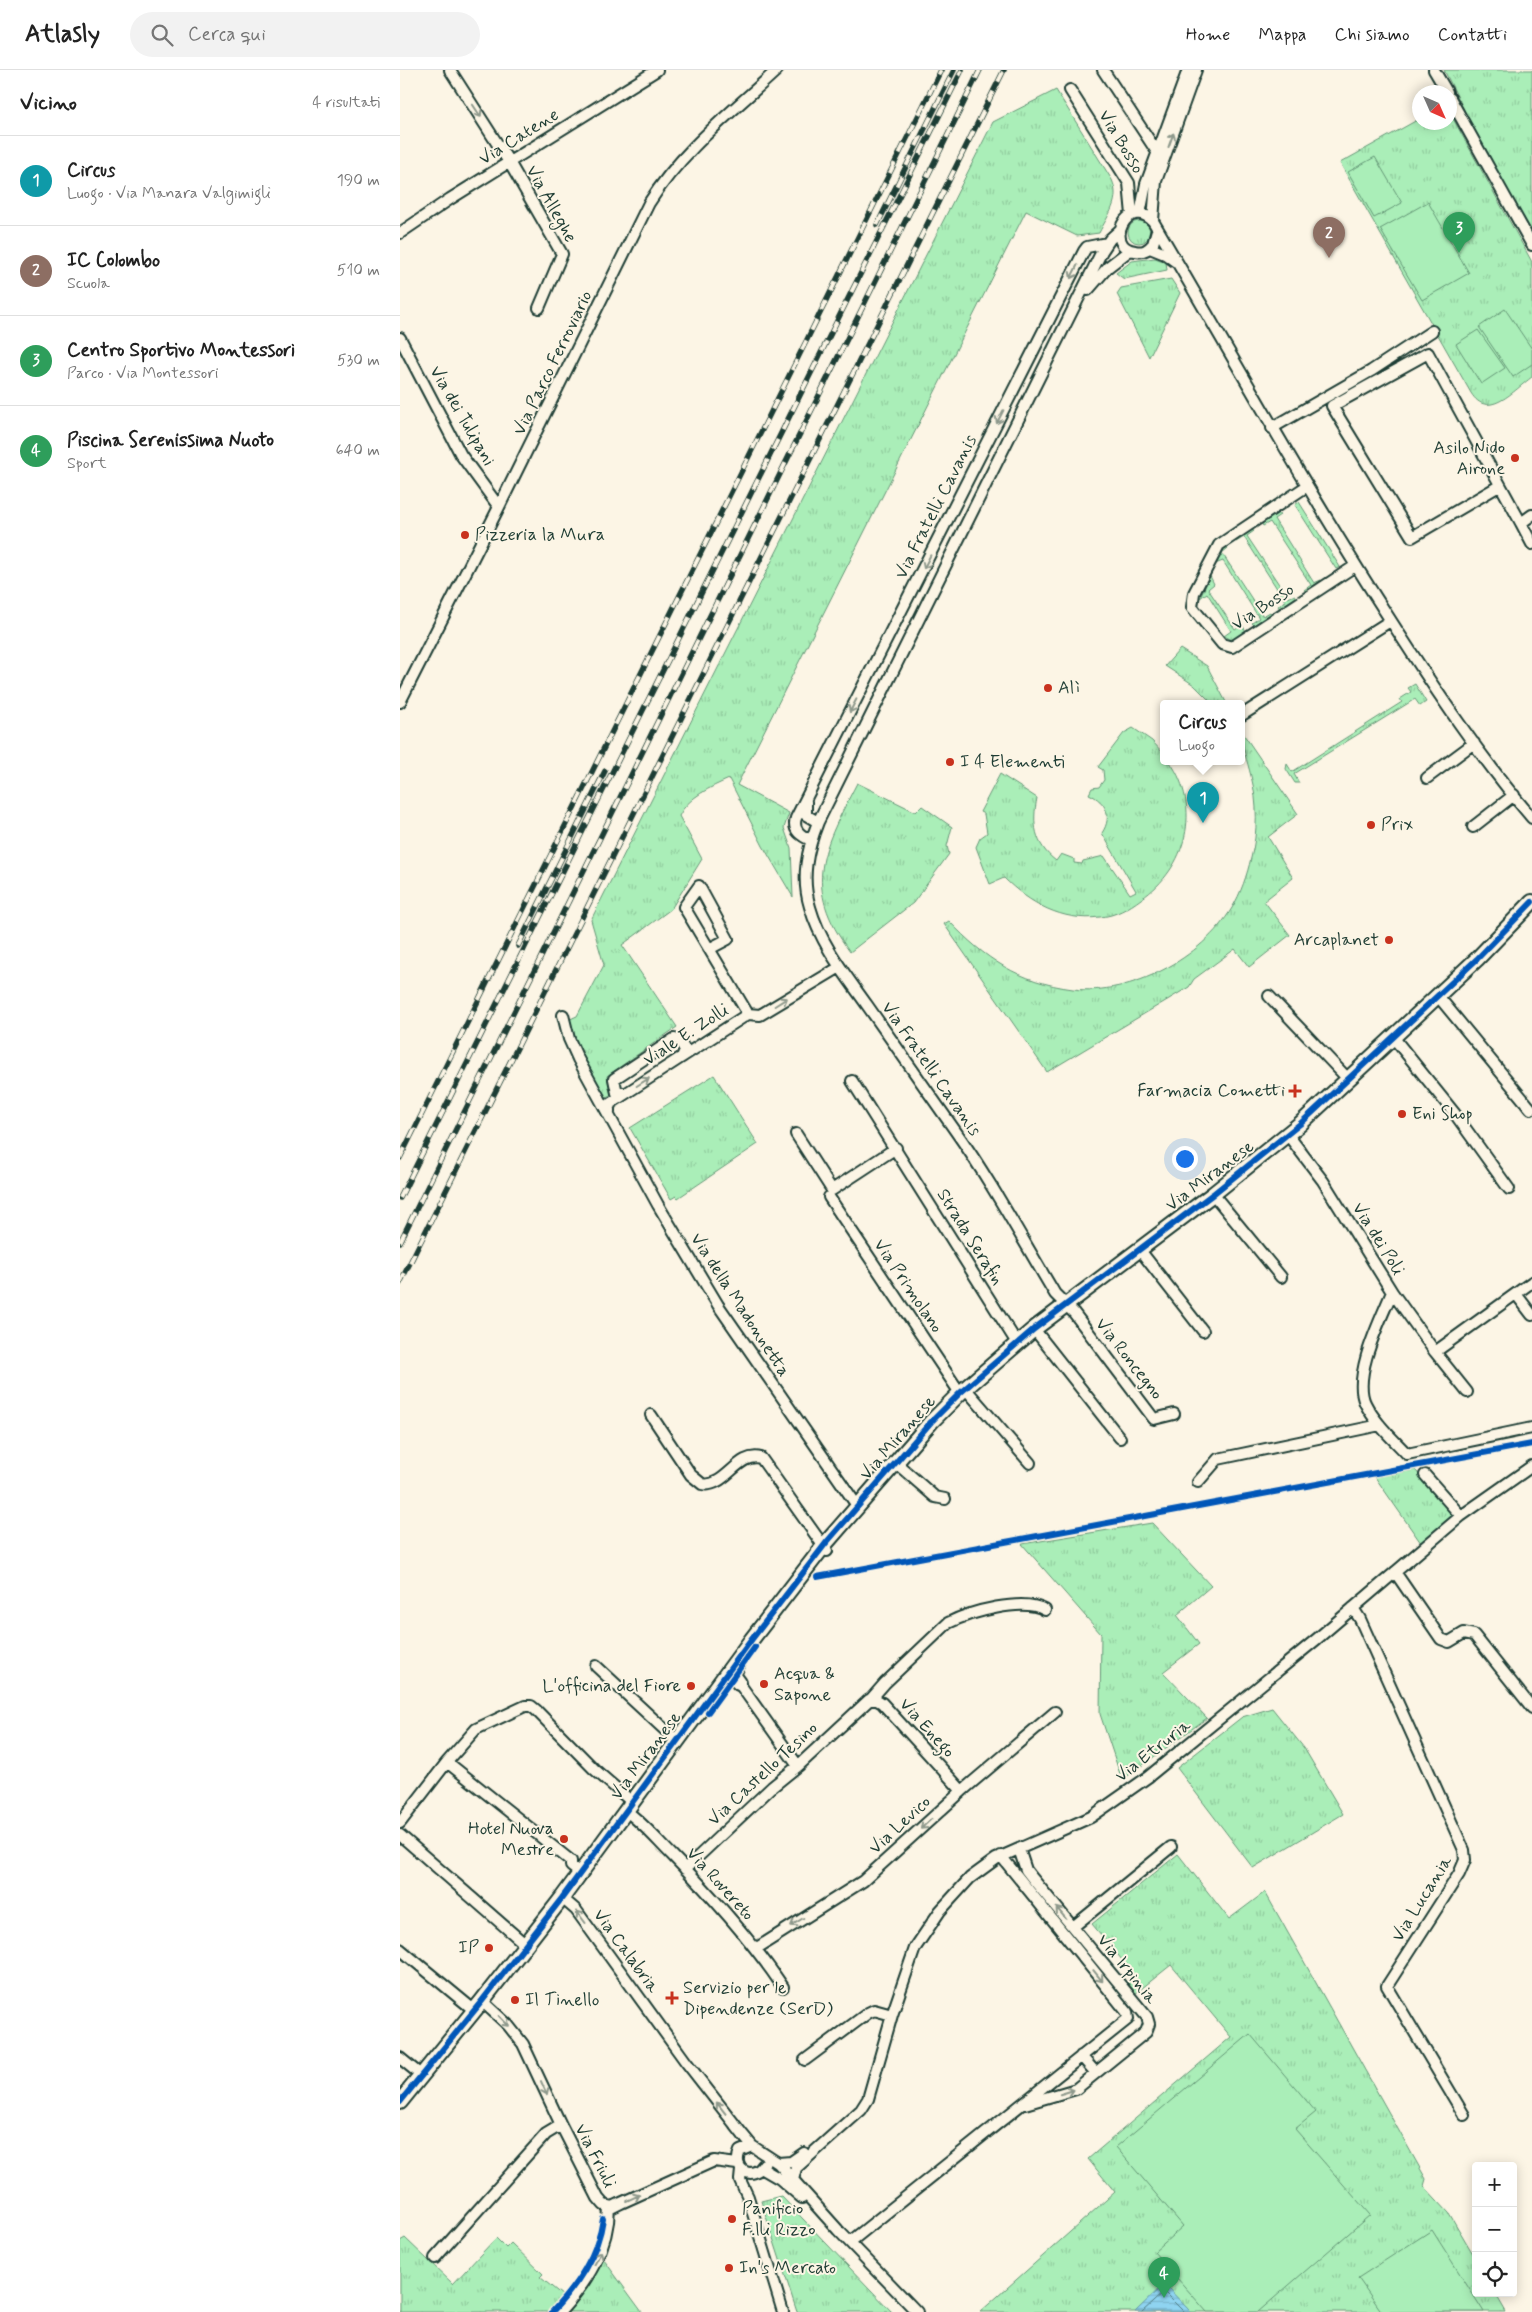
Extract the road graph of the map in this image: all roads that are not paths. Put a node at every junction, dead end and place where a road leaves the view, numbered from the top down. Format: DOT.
graph roads {
  1 [pos="450,70"];
  2 [pos="656,70"];
  3 [pos="777,70"];
  4 [pos="1103,70"];
  5 [pos="1434,70"];
  6 [pos="1190,72"];
  7 [pos="1443,85"];
  8 [pos="1070,90"];
  9 [pos="1457,111"];
  10 [pos="1156,152"];
  11 [pos="1164,161"];
  12 [pos="509,162"];
  13 [pos="1136,215"];
  14 [pos="1155,226"];
  15 [pos="1120,230"];
  16 [pos="400,233"];
  17 [pos="1107,243"];
  18 [pos="1532,245"];
  19 [pos="1150,248"];
  20 [pos="1130,250"];
  21 [pos="1178,265"];
  22 [pos="1078,302"];
  23 [pos="539,308"];
  24 [pos="1432,331"];
  25 [pos="400,338"];
  26 [pos="1272,428"];
  27 [pos="1307,486"];
  28 [pos="1499,486"];
  29 [pos="499,507"];
  30 [pos="1532,515"];
  31 [pos="1521,523"];
  32 [pos="1532,544"];
  33 [pos="1356,566"];
  34 [pos="1390,621"];
  35 [pos="400,702"];
  36 [pos="1245,713"];
  37 [pos="1474,742"];
  38 [pos="1427,778"];
  39 [pos="1514,795"];
  40 [pos="806,800"];
  41 [pos="1532,818"];
  42 [pos="818,822"];
  43 [pos="1473,827"];
  44 [pos="811,840"];
  45 [pos="1532,902"];
  46 [pos="709,949"];
  47 [pos="840,966"];
  48 [pos="1269,996"];
  49 [pos="1438,996"];
  50 [pos="748,1014"];
  51 [pos="563,1015"];
  52 [pos="1393,1037"];
  53 [pos="682,1057"];
  54 [pos="1349,1080"];
  55 [pos="852,1081"];
  56 [pos="626,1093"];
  57 [pos="1531,1109"];
  58 [pos="609,1113"];
  59 [pos="796,1134"];
  60 [pos="1288,1135"];
  61 [pos="896,1148"];
  62 [pos="1510,1189"];
  63 [pos="1212,1194"];
  64 [pos="829,1197"];
  65 [pos="1139,1249"];
  66 [pos="1281,1277"];
  67 [pos="1532,1282"];
  68 [pos="1392,1292"];
  69 [pos="1516,1294"];
  70 [pos="1065,1305"];
  71 [pos="1532,1315"];
  72 [pos="1034,1329"];
  73 [pos="1203,1331"];
  74 [pos="1017,1343"];
  75 [pos="1435,1352"];
  76 [pos="963,1390"];
  77 [pos="1467,1392"];
  78 [pos="1174,1414"];
  79 [pos="651,1415"];
  80 [pos="1380,1425"];
  81 [pos="1532,1428"];
  82 [pos="1120,1438"];
  83 [pos="896,1463"];
  84 [pos="1030,1463"];
  85 [pos="1532,1466"];
  86 [pos="1425,1475"];
  87 [pos="1198,1482"];
  88 [pos="945,1499"];
  89 [pos="858,1507"];
  90 [pos="1461,1516"];
  91 [pos="825,1550"];
  92 [pos="1395,1572"];
  93 [pos="1353,1608"];
  94 [pos="1046,1610"];
  95 [pos="752,1639"];
  96 [pos="596,1666"];
  97 [pos="736,1681"];
  98 [pos="713,1702"];
  99 [pos="867,1702"];
  100 [pos="1532,1708"];
  101 [pos="1055,1712"];
  102 [pos="682,1745"];
  103 [pos="447,1762"];
  104 [pos="798,1766"];
  105 [pos="962,1791"];
  106 [pos="634,1806"];
  107 [pos="400,1823"];
  108 [pos="400,1835"];
  109 [pos="1171,1847"];
  110 [pos="1019,1849"];
  111 [pos="1001,1856"];
  112 [pos="686,1869"];
  113 [pos="580,1873"];
  114 [pos="562,1898"];
  115 [pos="1073,1927"];
  116 [pos="526,1945"];
  117 [pos="1088,1947"];
  118 [pos="757,1948"];
  119 [pos="400,1949"];
  120 [pos="1080,1954"];
  121 [pos="784,1987"];
  122 [pos="478,2006"];
  123 [pos="892,2016"];
  124 [pos="1082,2056"];
  125 [pos="400,2058"];
  126 [pos="805,2060"];
  127 [pos="1096,2073"];
  128 [pos="422,2076"];
  129 [pos="400,2102"];
  130 [pos="1020,2105"];
  131 [pos="1464,2115"];
  132 [pos="561,2125"];
  133 [pos="822,2143"];
  134 [pos="752,2146"];
  135 [pos="764,2154"];
  136 [pos="778,2163"];
  137 [pos="739,2167"];
  138 [pos="758,2170"];
  139 [pos="793,2180"];
  140 [pos="748,2197"];
  141 [pos="609,2207"];
  142 [pos="833,2224"];
  143 [pos="850,2242"];
  144 [pos="435,2258"];
  145 [pos="560,2312"];
  146 [pos="783,2312"];
  147 [pos="917,2312"];
  1 -- 12 [label="street, Via Alleghe, one-way"];
  2 -- 12 [label="street, Via Catene"];
  3 -- 29 [label="street, Via Parco Ferroviario"];
  4 -- 10 [label="street, Via Bosso"];
  5 -- 7 [label="street"];
  6 -- 10 [label="street, Via Bosso"];
  11 -- 6 [label="street, Via Bosso, one-way"];
  8 -- 13 [label="street, Via Bosso"];
  9 -- 18 [label="street"];
  10 -- 11 [label="street, Via Bosso"];
  10 -- 13 [label="street, Via Bosso"];
  11 -- 14 [label="street, Via Bosso"];
  12 -- 16 [label="street, Via Catene"];
  12 -- 23 [label="street, Via Alleghe"];
  13 -- 14 [label="street"];
  13 -- 15 [label="street, Via Bosso"];
  14 -- 19 [label="street, Via Bosso"];
  14 -- 21 [label="street"];
  15 -- 17 [label="street, Via Fratelli Cavanis"];
  15 -- 20 [label="street"];
  17 -- 22 [label="street, Via Fratelli Cavanis"];
  17 -- 40 [label="street, Via Fratelli Cavanis, one-way"];
  19 -- 20 [label="street"];
  19 -- 21 [label="street"];
  20 -- 22 [label="street, Via Fratelli Cavanis"];
  21 -- 26 [label="street"];
  22 -- 42 [label="street, Via Fratelli Cavanis"];
  24 -- 26 [label="street"];
  25 -- 29 [label="street, Via dei Tulipani"];
  26 -- 27 [label="street"];
  27 -- 33 [label="street"];
  27 -- 33 [label="street, Via Bosso"];
  28 -- 28 [label="street"];
  28 -- 31 [label="street"];
  29 -- 35 [label="street, Via Parco Ferroviario"];
  30 -- 31 [label="street"];
  31 -- 32 [label="street"];
  33 -- 34 [label="street"];
  34 -- 36 [label="street"];
  34 -- 37 [label="street"];
  37 -- 38 [label="street"];
  37 -- 39 [label="street"];
  39 -- 41 [label="street"];
  39 -- 43 [label="street"];
  40 -- 42 [label="street"];
  40 -- 44 [label="street, Via Fratelli Cavanis"];
  42 -- 44 [label="street, Via Fratelli Cavanis"];
  44 -- 47 [label="street, Via Fratelli Cavanis"];
  45 -- 49 [label="street, Via Miranese"];
  46 -- 46 [label="street"];
  46 -- 50 [label="street"];
  50 -- 47 [label="street, Viale E. Zolli, one-way"];
  47 -- 70 [label="street, Via Fratelli Cavanis"];
  48 -- 54 [label="street"];
  49 -- 52 [label="street, Via Miranese"];
  49 -- 57 [label="street"];
  50 -- 53 [label="street, Viale E. Zolli"];
  51 -- 58 [label="street, Via della Madonnetta"];
  52 -- 54 [label="street, Via Miranese"];
  52 -- 62 [label="street"];
  56 -- 53 [label="street, Viale E. Zolli, one-way"];
  53 -- 56 [label="street"];
  54 -- 60 [label="street, Via Miranese"];
  55 -- 61 [label="street, Strada Serafin"];
  56 -- 58 [label="street, Viale E. Zolli"];
  58 -- 89 [label="street, Via della Madonnetta"];
  59 -- 61 [label="street"];
  60 -- 63 [label="street, Via Miranese"];
  60 -- 68 [label="street, Via dei Poli"];
  61 -- 74 [label="street, Strada Serafin"];
  63 -- 65 [label="street, Via Miranese"];
  63 -- 66 [label="street"];
  64 -- 76 [label="street, Via Primolano"];
  65 -- 70 [label="street, Via Miranese"];
  65 -- 73 [label="street"];
  67 -- 69 [label="street"];
  68 -- 75 [label="street"];
  68 -- 80 [label="street, Via dei Poli"];
  69 -- 71 [label="street"];
  69 -- 75 [label="street"];
  70 -- 72 [label="street, Via Miranese"];
  70 -- 78 [label="street, Via Roncegno"];
  72 -- 74 [label="street, Via Miranese"];
  72 -- 82 [label="street"];
  74 -- 76 [label="street, Via Miranese"];
  75 -- 77 [label="street"];
  76 -- 83 [label="street, Via Miranese"];
  76 -- 84 [label="street"];
  79 -- 91 [label="street"];
  80 -- 81 [label="street, Via dei Poli"];
  80 -- 87 [label="street"];
  83 -- 88 [label="street, Via Miranese"];
  83 -- 89 [label="street, Via Miranese"];
  85 -- 90 [label="street, Via Etruria"];
  86 -- 90 [label="street"];
  89 -- 91 [label="street, Via Miranese"];
  90 -- 92 [label="street, Via Etruria"];
  91 -- 95 [label="street, Via Miranese"];
  91 -- 97 [label="street, Via Miranese"];
  92 -- 93 [label="street, Via Etruria"];
  92 -- 100 [label="street"];
  93 -- 110 [label="street, Via Etruria"];
  93 -- 131 [label="street, Via Lucania"];
  94 -- 99 [label="street, Via Castello Tesino"];
  95 -- 97 [label="street"];
  95 -- 98 [label="street, Via Miranese"];
  96 -- 102 [label="street"];
  97 -- 98 [label="street"];
  97 -- 104 [label="street"];
  98 -- 102 [label="street, Via Miranese"];
  99 -- 104 [label="street, Via Castello Tesino"];
  99 -- 105 [label="street, Via Enego"];
  101 -- 105 [label="street, Via Levico"];
  102 -- 106 [label="street"];
  102 -- 106 [label="street, Via Miranese"];
  103 -- 106 [label="street, Via Rovereto"];
  103 -- 107 [label="street"];
  103 -- 113 [label="street"];
  104 -- 112 [label="street, Via Castello Tesino"];
  105 -- 118 [label="street, Via Levico, one-way"];
  106 -- 112 [label="street, Via Rovereto"];
  106 -- 113 [label="street"];
  108 -- 116 [label="street"];
  109 -- 115 [label="street"];
  110 -- 111 [label="street, Via Etruria"];
  115 -- 110 [label="street, Via Irpinia, one-way"];
  111 -- 120 [label="street"];
  111 -- 123 [label="street, Via Etruria"];
  112 -- 118 [label="street, Via Rovereto"];
  113 -- 114 [label="street"];
  114 -- 116 [label="street"];
  134 -- 114 [label="street, Via Calabria, one-way"];
  115 -- 117 [label="street, Via Irpinia"];
  116 -- 122 [label="street"];
  117 -- 120 [label="street"];
  117 -- 127 [label="street, Via Irpinia"];
  118 -- 121 [label="street, Via Rovereto"];
  119 -- 122 [label="street, Via Friuli"];
  120 -- 124 [label="street, one-way"];
  122 -- 128 [label="street"];
  122 -- 132 [label="street, Via Friuli, one-way"];
  123 -- 126 [label="street"];
  123 -- 133 [label="street, Via Etruria"];
  124 -- 127 [label="street"];
  124 -- 130 [label="street"];
  125 -- 128 [label="street"];
  130 -- 127 [label="street, Via Irpinia, one-way"];
  128 -- 129 [label="street"];
  130 -- 143 [label="street, Via Irpinia"];
  132 -- 141 [label="street, Via Friuli"];
  132 -- 144 [label="street"];
  133 -- 136 [label="street, Via Etruria"];
  133 -- 139 [label="street, Via Etruria"];
  134 -- 135 [label="street, Via Calabria"];
  134 -- 137 [label="street"];
  135 -- 136 [label="street, Via Calabria"];
  135 -- 138 [label="street"];
  136 -- 139 [label="street, Via Calabria"];
  137 -- 138 [label="street, Via Calabria"];
  137 -- 140 [label="street"];
  141 -- 137 [label="street, Via Friuli, one-way"];
  138 -- 140 [label="street"];
  138 -- 142 [label="street, Via Calabria"];
  139 -- 142 [label="street, Via Calabria"];
  140 -- 146 [label="street"];
  145 -- 141 [label="street, one-way"];
  142 -- 143 [label="street, Via Calabria"];
  143 -- 147 [label="street, Via Calabria"];
}
